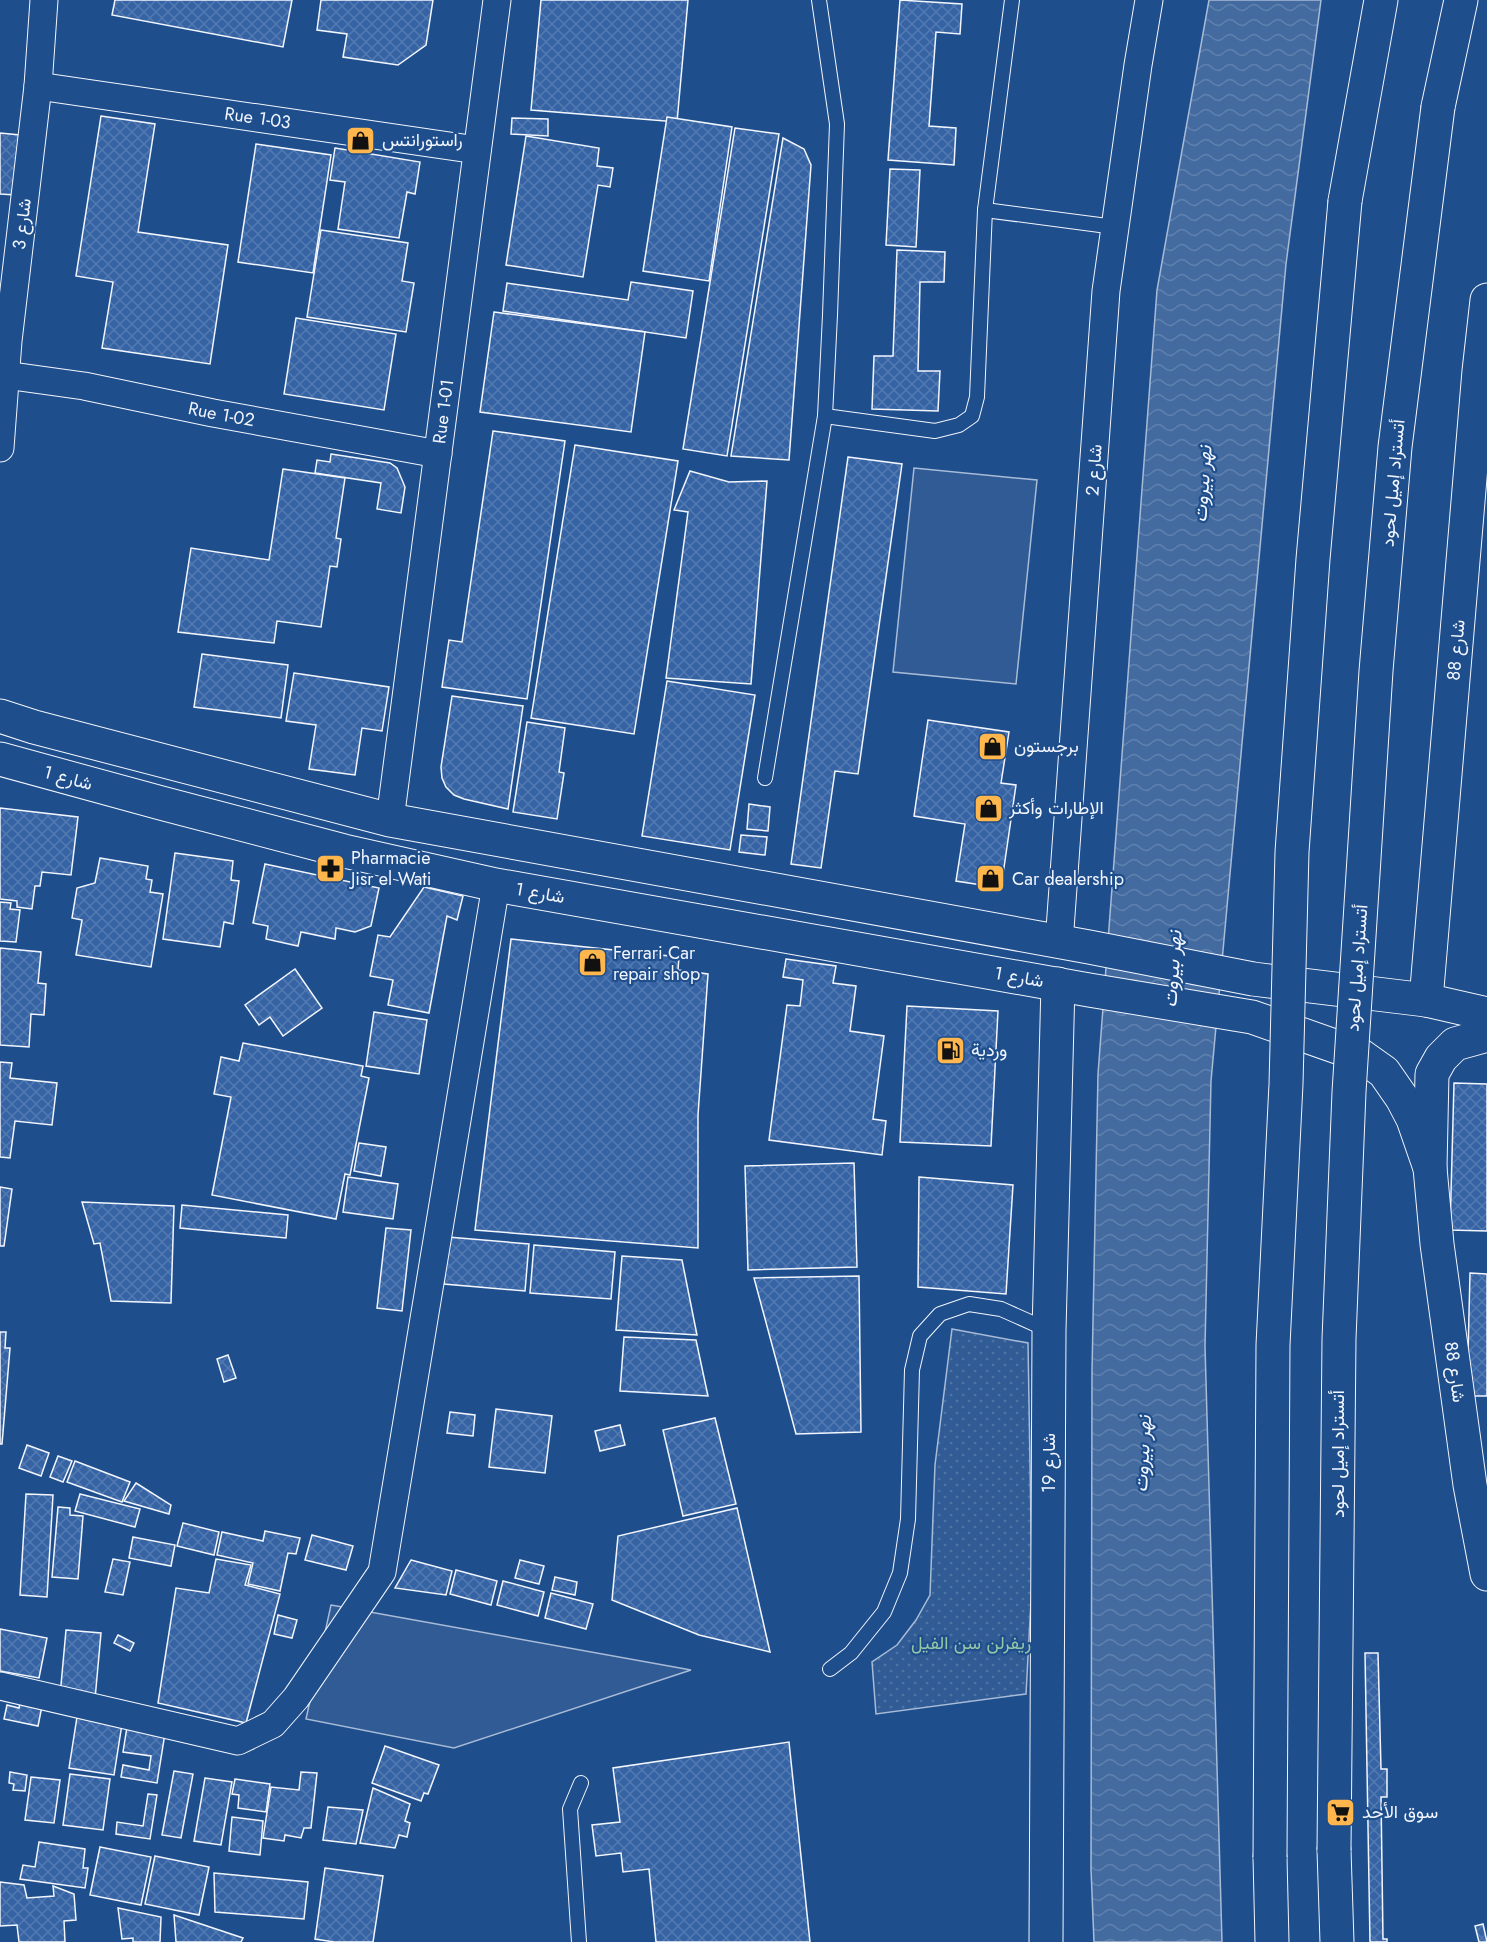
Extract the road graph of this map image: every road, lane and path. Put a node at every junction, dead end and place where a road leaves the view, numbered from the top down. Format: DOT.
graph roads {
  1 [pos="44,0"];
  2 [pos="497,0"];
  3 [pos="819,0"];
  4 [pos="1012,0"];
  5 [pos="1149,0"];
  6 [pos="1381,0"];
  7 [pos="1461,0"];
  8 [pos="38,86"];
  9 [pos="477,150"];
  10 [pos="985,210"];
  11 [pos="1115,227"];
  12 [pos="1487,300"];
  13 [pos="1483,371"];
  14 [pos="5,375"];
  15 [pos="825,416"];
  16 [pos="0,448"];
  17 [pos="438,454"];
  18 [pos="0,716"];
  19 [pos="0,759"];
  20 [pos="765,778"];
  21 [pos="390,820"];
  22 [pos="496,885"];
  23 [pos="1074,945"];
  24 [pos="1073,987"];
  25 [pos="1426,1000"];
  26 [pos="1487,1014"];
  27 [pos="1487,1035"];
  28 [pos="1430,1168"];
  29 [pos="1049,1331"];
  30 [pos="1479,1485"];
  31 [pos="1487,1574"];
  32 [pos="830,1669"];
  33 [pos="0,1686"];
  34 [pos="581,1783"];
  35 [pos="579,1942"];
  36 [pos="1046,1942"];
  37 [pos="1272,1942"];
  38 [pos="1337,1942"];
  1 -- 8 [label="street, شارع 3"];
  2 -- 9 [label="street, Rue 1-01"];
  3 -- 15 [label="lane"];
  4 -- 10 [label="lane"];
  5 -- 11 [label="street, شارع 2"];
  6 -- 37 [label="main road, bridge"];
  7 -- 38 [label="main road, أتستراد إميل لحود, bridge"];
  8 -- 9 [label="street, Rue 1-03"];
  8 -- 14 [label="street, شارع 3"];
  9 -- 17 [label="street, Rue 1-01"];
  10 -- 11 [label="lane"];
  10 -- 15 [label="lane"];
  11 -- 23 [label="street, شارع 2"];
  12 -- 13 [label="main road, شارع 88"];
  13 -- 25 [label="main road, شارع 88"];
  14 -- 16 [label="street, شارع 3"];
  14 -- 17 [label="street, Rue 1-02"];
  15 -- 20 [label="lane"];
  17 -- 21 [label="street, Rue 1-01"];
  18 -- 21 [label="main road"];
  19 -- 22 [label="main road, شارع 1"];
  21 -- 23 [label="main road"];
  22 -- 24 [label="main road, شارع 1"];
  22 -- 33 [label="street"];
  23 -- 25 [label="main road"];
  24 -- 28 [label="main road, شارع 1"];
  24 -- 29 [label="main road, شارع 19"];
  25 -- 26 [label="main road"];
  27 -- 28 [label="main road"];
  28 -- 30 [label="main road, شارع 88"];
  29 -- 32 [label="lane"];
  29 -- 36 [label="main road, شارع 19"];
  30 -- 31 [label="main road, شارع 88"];
  34 -- 35 [label="lane"];
}
